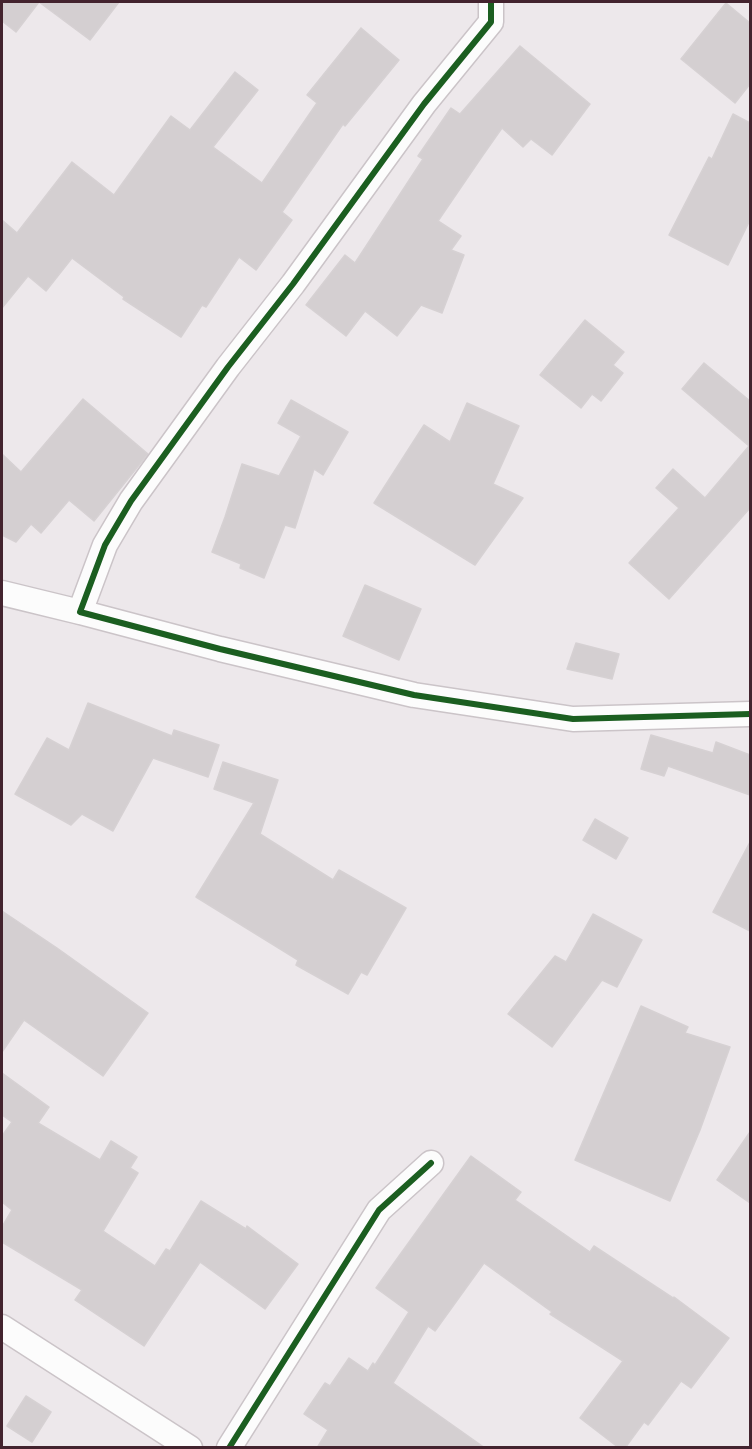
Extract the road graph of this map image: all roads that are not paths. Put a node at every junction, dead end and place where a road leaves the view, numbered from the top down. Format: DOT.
graph roads {
  1 [pos="491,2"];
  2 [pos="2,593"];
  3 [pos="80,612"];
  4 [pos="750,714"];
  5 [pos="431,1163"];
  6 [pos="2,1326"];
  7 [pos="190,1448"];
  8 [pos="229,1448"];
  1 -- 3 [label="street"];
  2 -- 3 [label="street"];
  3 -- 4 [label="street"];
  5 -- 8 [label="street"];
  6 -- 7 [label="street"];
}
